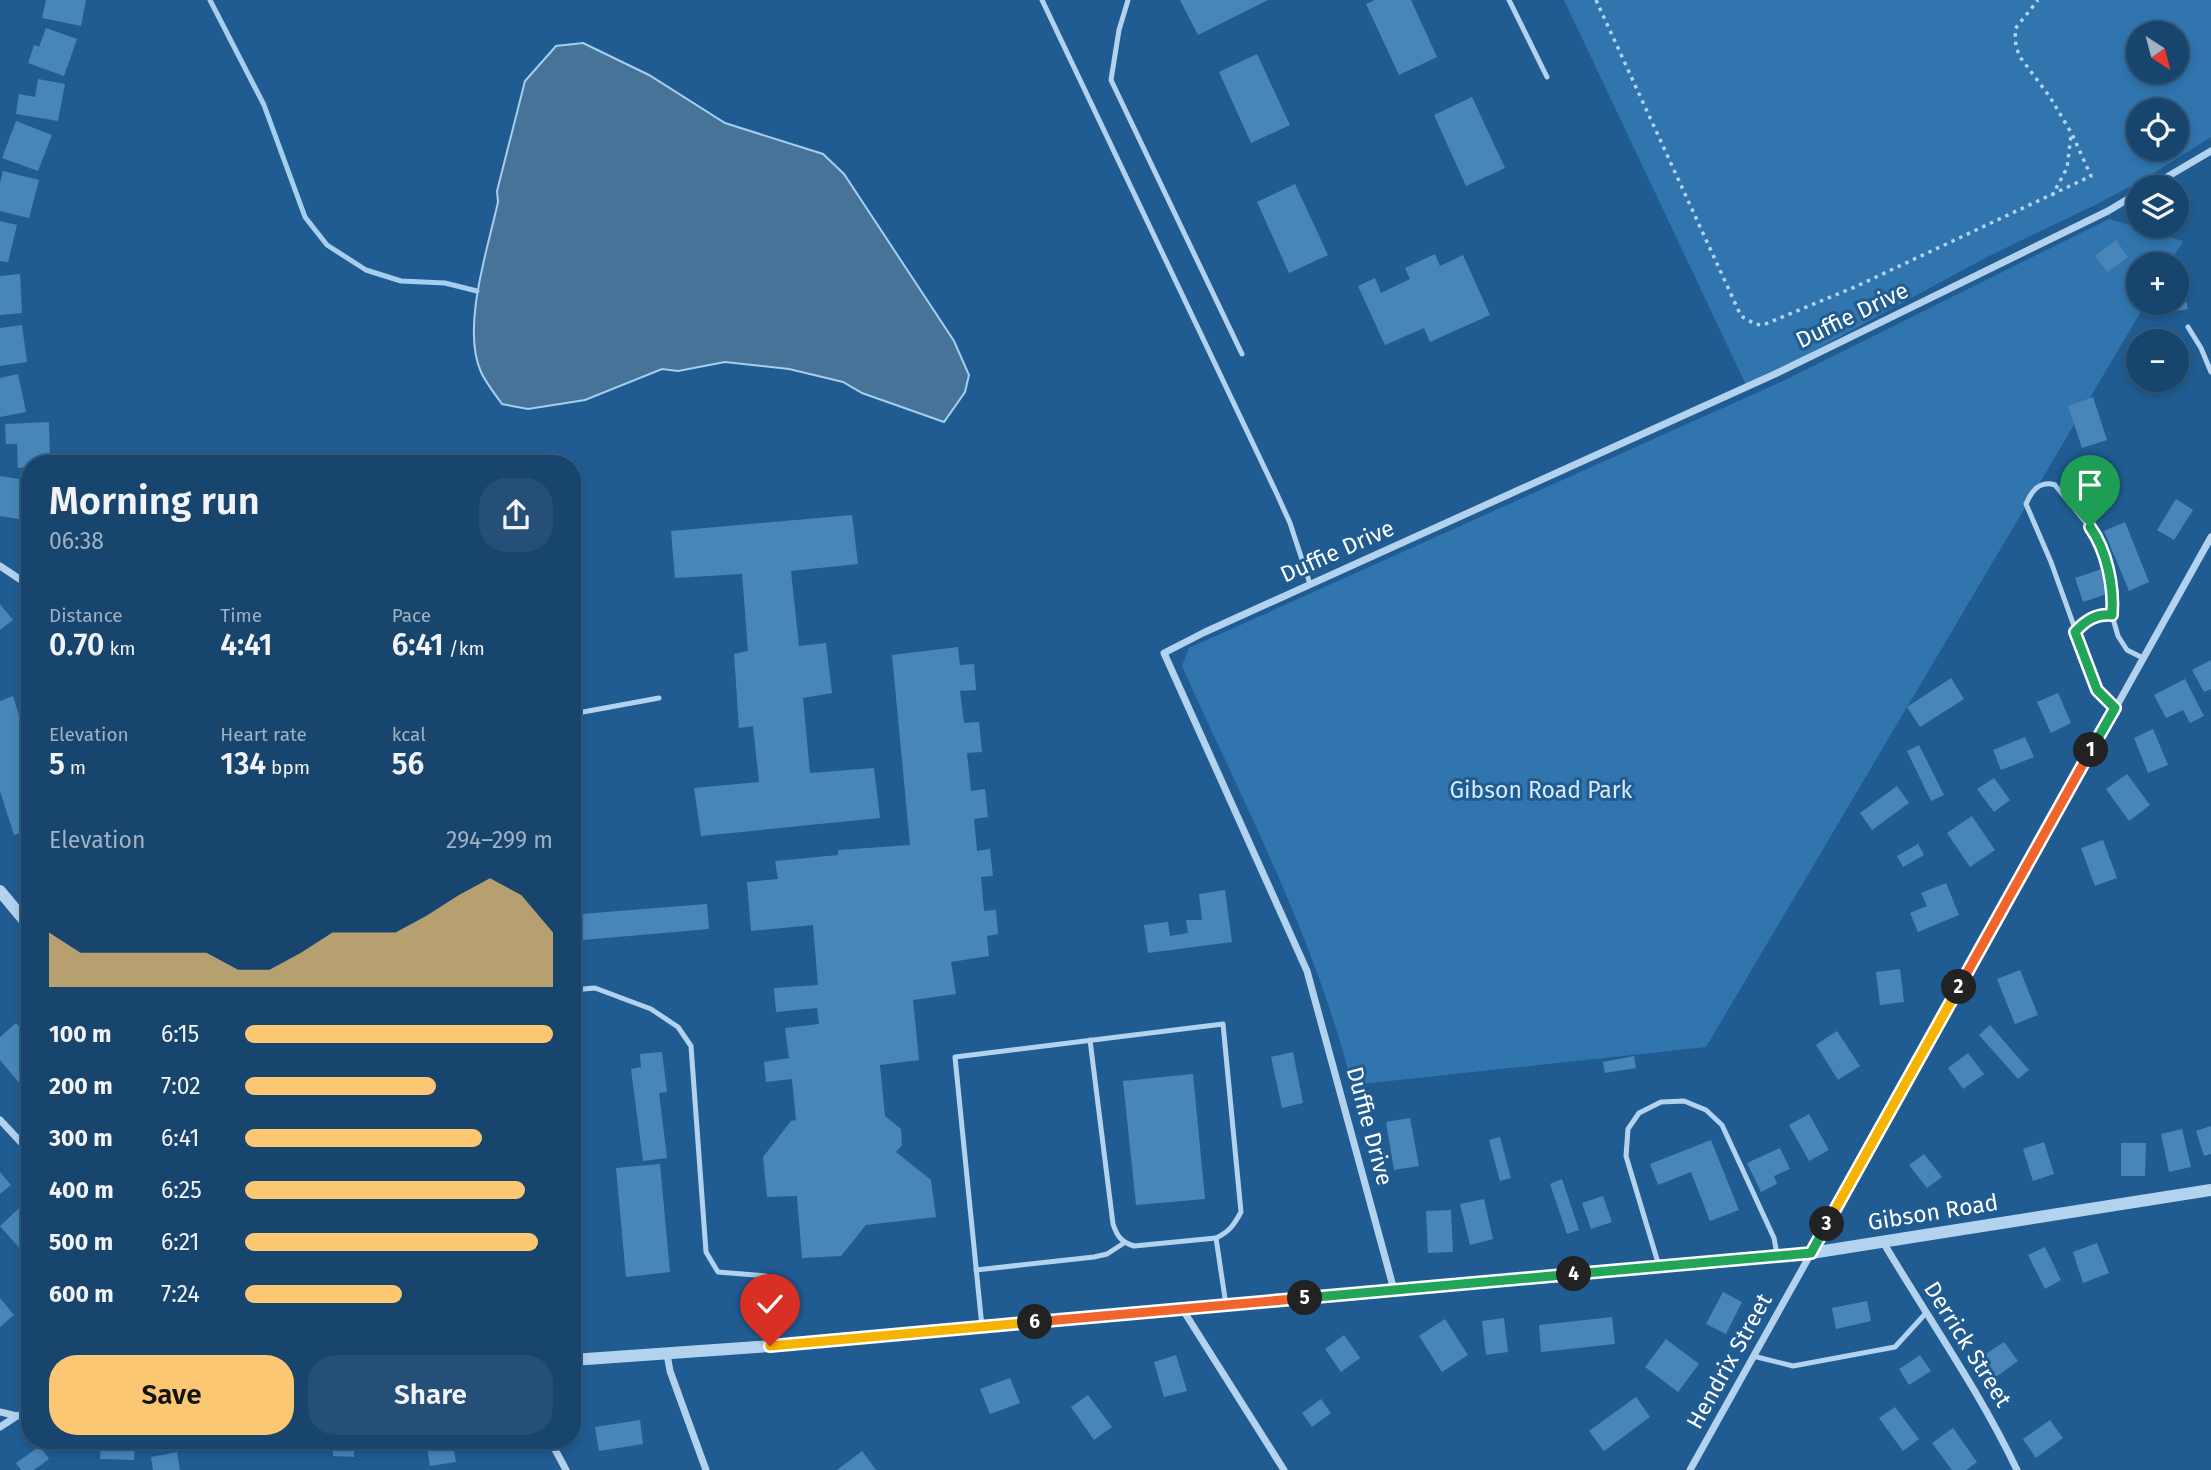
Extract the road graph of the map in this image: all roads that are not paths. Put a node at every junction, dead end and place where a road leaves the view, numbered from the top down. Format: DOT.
graph roads {
  1 [pos="1042,0"];
  2 [pos="1128,0"];
  3 [pos="1509,0"];
  4 [pos="1547,77"];
  5 [pos="2211,151"];
  6 [pos="2170,175"];
  7 [pos="2126,200"];
  8 [pos="2188,327"];
  9 [pos="1242,354"];
  10 [pos="2211,372"];
  11 [pos="2211,537"];
  12 [pos="0,566"];
  13 [pos="21,580"];
  14 [pos="1310,584"];
  15 [pos="2112,615"];
  16 [pos="2075,632"];
  17 [pos="2143,658"];
  18 [pos="659,698"];
  19 [pos="2115,708"];
  20 [pos="581,712"];
  21 [pos="0,891"];
  22 [pos="21,916"];
  23 [pos="581,989"];
  24 [pos="1090,1040"];
  25 [pos="0,1120"];
  26 [pos="21,1142"];
  27 [pos="2211,1190"];
  28 [pos="1216,1238"];
  29 [pos="1882,1240"];
  30 [pos="1124,1243"];
  31 [pos="1811,1253"];
  32 [pos="1777,1256"];
  33 [pos="1659,1266"];
  34 [pos="976,1270"];
  35 [pos="1394,1290"];
  36 [pos="1226,1305"];
  37 [pos="1183,1310"];
  38 [pos="1926,1313"];
  39 [pos="982,1327"];
  40 [pos="770,1346"];
  41 [pos="667,1354"];
  42 [pos="1753,1356"];
  43 [pos="581,1359"];
  44 [pos="0,1412"];
  45 [pos="21,1414"];
  46 [pos="17,1416"];
  47 [pos="0,1427"];
  48 [pos="556,1449"];
  49 [pos="566,1470"];
  50 [pos="706,1470"];
  51 [pos="1284,1470"];
  52 [pos="1690,1470"];
  53 [pos="2017,1470"];
  1 -- 14 [label="lane"];
  2 -- 9 [label="lane"];
  3 -- 4 [label="lane"];
  5 -- 6 [label="street"];
  7 -- 14 [label="street, Duffie Drive"];
  8 -- 10 [label="lane"];
  11 -- 17 [label="street, Hendrix Street"];
  12 -- 13 [label="street"];
  14 -- 35 [label="street, Duffie Drive"];
  15 -- 16 [label="lane"];
  15 -- 16 [label="lane"];
  15 -- 17 [label="lane"];
  16 -- 19 [label="lane"];
  17 -- 19 [label="street, Hendrix Street"];
  18 -- 20 [label="lane"];
  19 -- 31 [label="street, Hendrix Street"];
  21 -- 22 [label="street"];
  23 -- 40 [label="lane"];
  24 -- 28 [label="lane"];
  24 -- 30 [label="lane"];
  24 -- 34 [label="lane"];
  25 -- 26 [label="street"];
  27 -- 29 [label="street, Gibson Road"];
  28 -- 30 [label="lane"];
  28 -- 36 [label="lane"];
  29 -- 31 [label="street, Gibson Road"];
  29 -- 38 [label="street, Derrick Street"];
  30 -- 34 [label="lane"];
  31 -- 32 [label="street, Gibson Road"];
  31 -- 42 [label="street, Hendrix Street"];
  32 -- 33 [label="street, Gibson Road"];
  32 -- 33 [label="lane"];
  33 -- 35 [label="street, Gibson Road"];
  34 -- 39 [label="lane"];
  35 -- 36 [label="street, Gibson Road"];
  36 -- 37 [label="street, Gibson Road"];
  37 -- 39 [label="street, Gibson Road"];
  37 -- 51 [label="street"];
  38 -- 42 [label="lane"];
  38 -- 53 [label="street, Derrick Street"];
  39 -- 40 [label="street, Gibson Road"];
  40 -- 41 [label="street, Gibson Road"];
  41 -- 43 [label="street, Gibson Road"];
  41 -- 50 [label="street"];
  42 -- 52 [label="street, Hendrix Street"];
  44 -- 46 [label="street"];
  45 -- 46 [label="street"];
  46 -- 47 [label="street"];
  48 -- 49 [label="street"];
}
